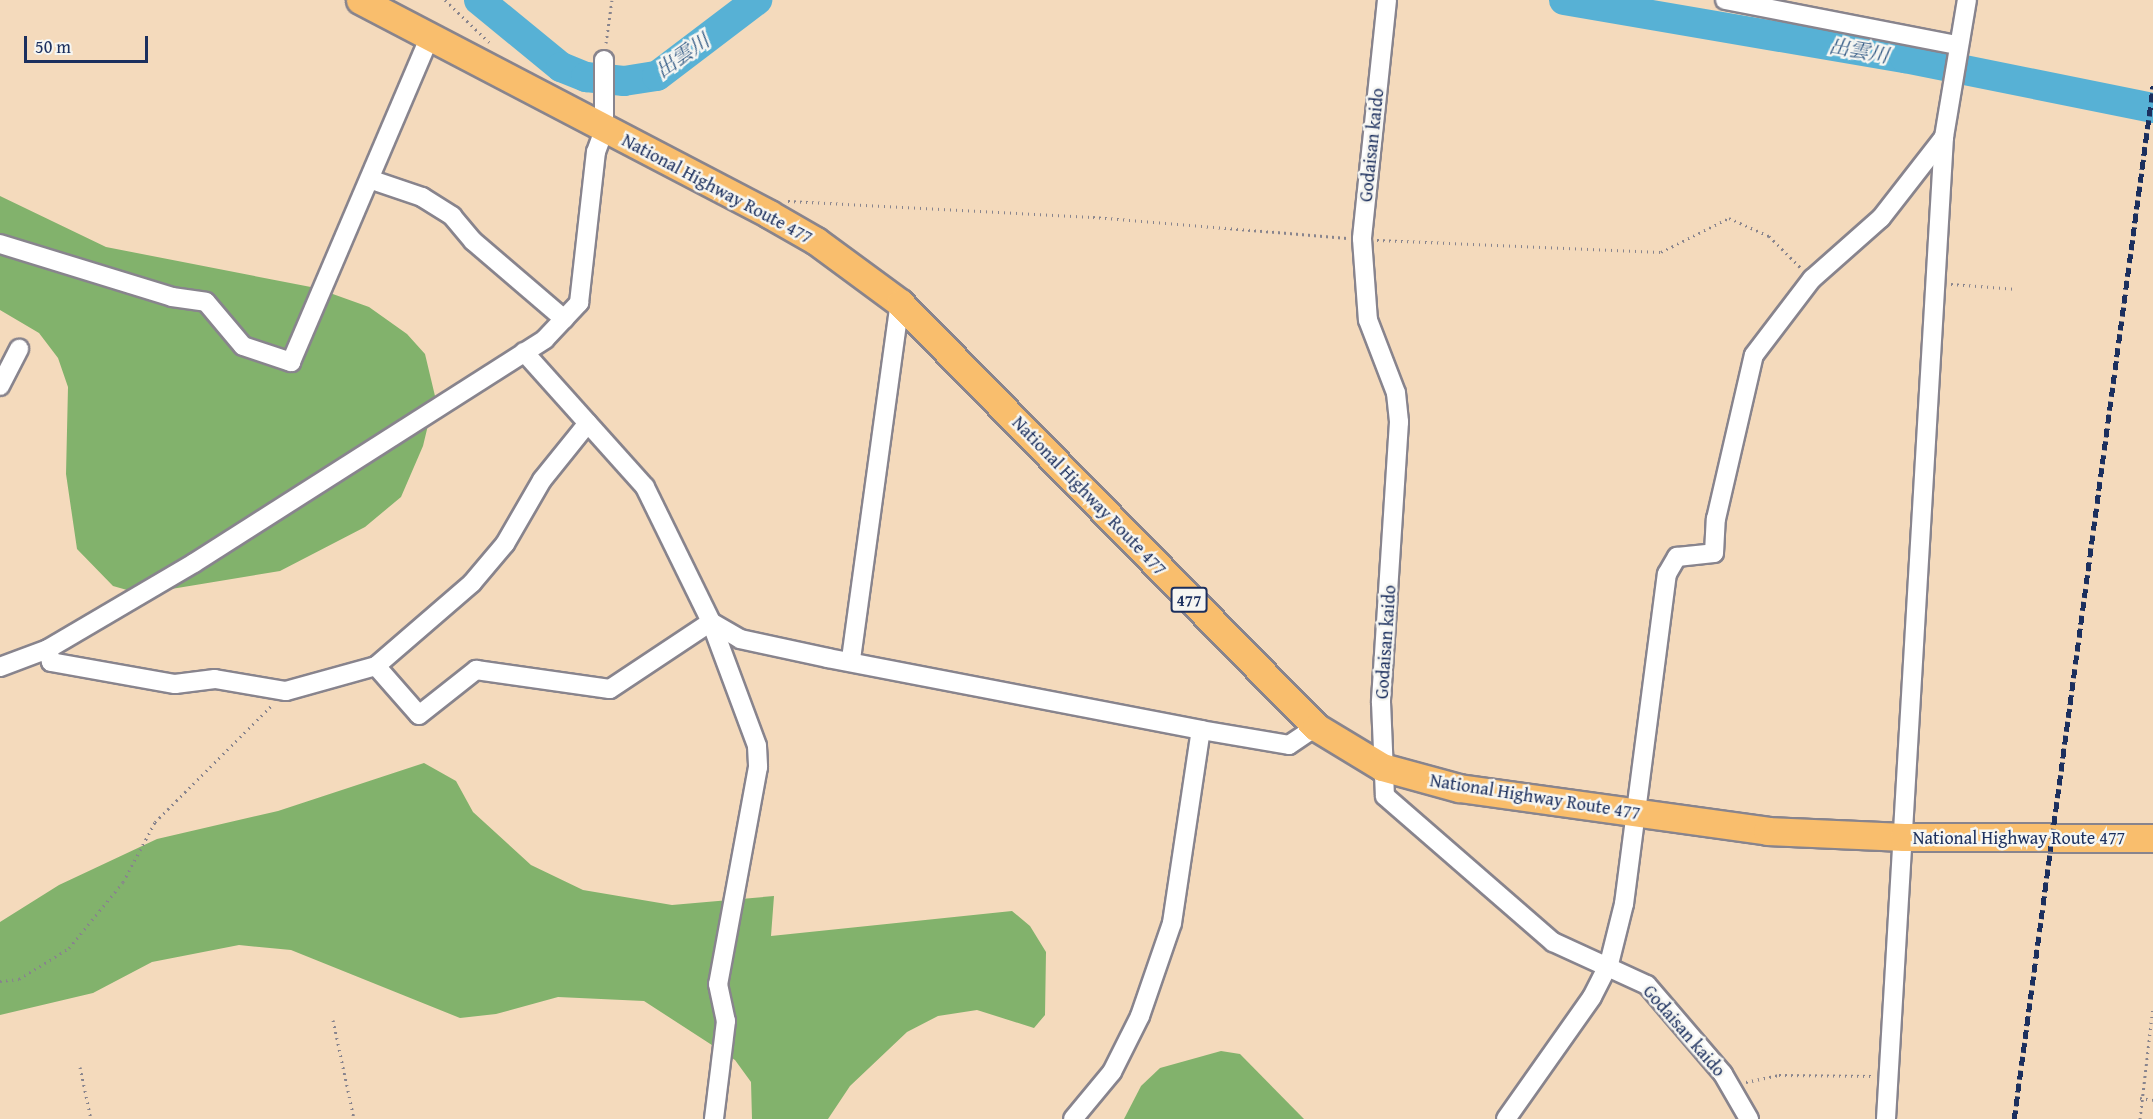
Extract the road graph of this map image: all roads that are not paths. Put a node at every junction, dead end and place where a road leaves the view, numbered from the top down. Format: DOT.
graph roads {
  1 [pos="360,0"];
  2 [pos="1387,0"];
  3 [pos="1725,0"];
  4 [pos="1967,0"];
  5 [pos="429,39"];
  6 [pos="1956,50"];
  7 [pos="604,60"];
  8 [pos="604,130"];
  9 [pos="1944,137"];
  10 [pos="372,180"];
  11 [pos="0,244"];
  12 [pos="900,303"];
  13 [pos="564,319"];
  14 [pos="19,349"];
  15 [pos="524,352"];
  16 [pos="0,386"];
  17 [pos="588,423"];
  18 [pos="711,622"];
  19 [pos="48,649"];
  20 [pos="851,659"];
  21 [pos="376,666"];
  22 [pos="0,667"];
  23 [pos="1316,728"];
  24 [pos="1201,730"];
  25 [pos="1382,767"];
  26 [pos="1637,813"];
  27 [pos="1904,837"];
  28 [pos="2153,838"];
  29 [pos="1609,963"];
  30 [pos="714,1119"];
  31 [pos="1073,1119"];
  32 [pos="1506,1119"];
  33 [pos="1749,1119"];
  34 [pos="1886,1119"];
  1 -- 5 [label="highway, National Highway Route 477 / 477"];
  2 -- 25 [label="street, Godaisan kaido"];
  3 -- 6 [label="street"];
  4 -- 6 [label="street"];
  5 -- 8 [label="highway, National Highway Route 477 / 477"];
  5 -- 10 [label="street"];
  6 -- 9 [label="street"];
  7 -- 8 [label="street"];
  8 -- 12 [label="highway, National Highway Route 477 / 477"];
  8 -- 13 [label="street"];
  9 -- 26 [label="street"];
  9 -- 27 [label="street"];
  10 -- 11 [label="street"];
  10 -- 13 [label="street"];
  12 -- 20 [label="street"];
  12 -- 23 [label="highway, National Highway Route 477 / 477"];
  13 -- 15 [label="street"];
  14 -- 16 [label="street"];
  15 -- 17 [label="street"];
  15 -- 19 [label="street"];
  17 -- 18 [label="street"];
  17 -- 21 [label="street"];
  18 -- 20 [label="street"];
  18 -- 21 [label="street"];
  18 -- 30 [label="street"];
  19 -- 21 [label="street"];
  19 -- 22 [label="street"];
  20 -- 24 [label="street"];
  23 -- 24 [label="street"];
  23 -- 25 [label="highway, National Highway Route 477 / 477"];
  24 -- 31 [label="street"];
  25 -- 26 [label="highway, National Highway Route 477 / 477"];
  25 -- 29 [label="street, Godaisan kaido"];
  26 -- 27 [label="highway, National Highway Route 477 / 477"];
  26 -- 29 [label="street"];
  27 -- 28 [label="highway, National Highway Route 477 / 477"];
  27 -- 34 [label="street"];
  29 -- 32 [label="street"];
  29 -- 33 [label="street, Godaisan kaido"];
}
